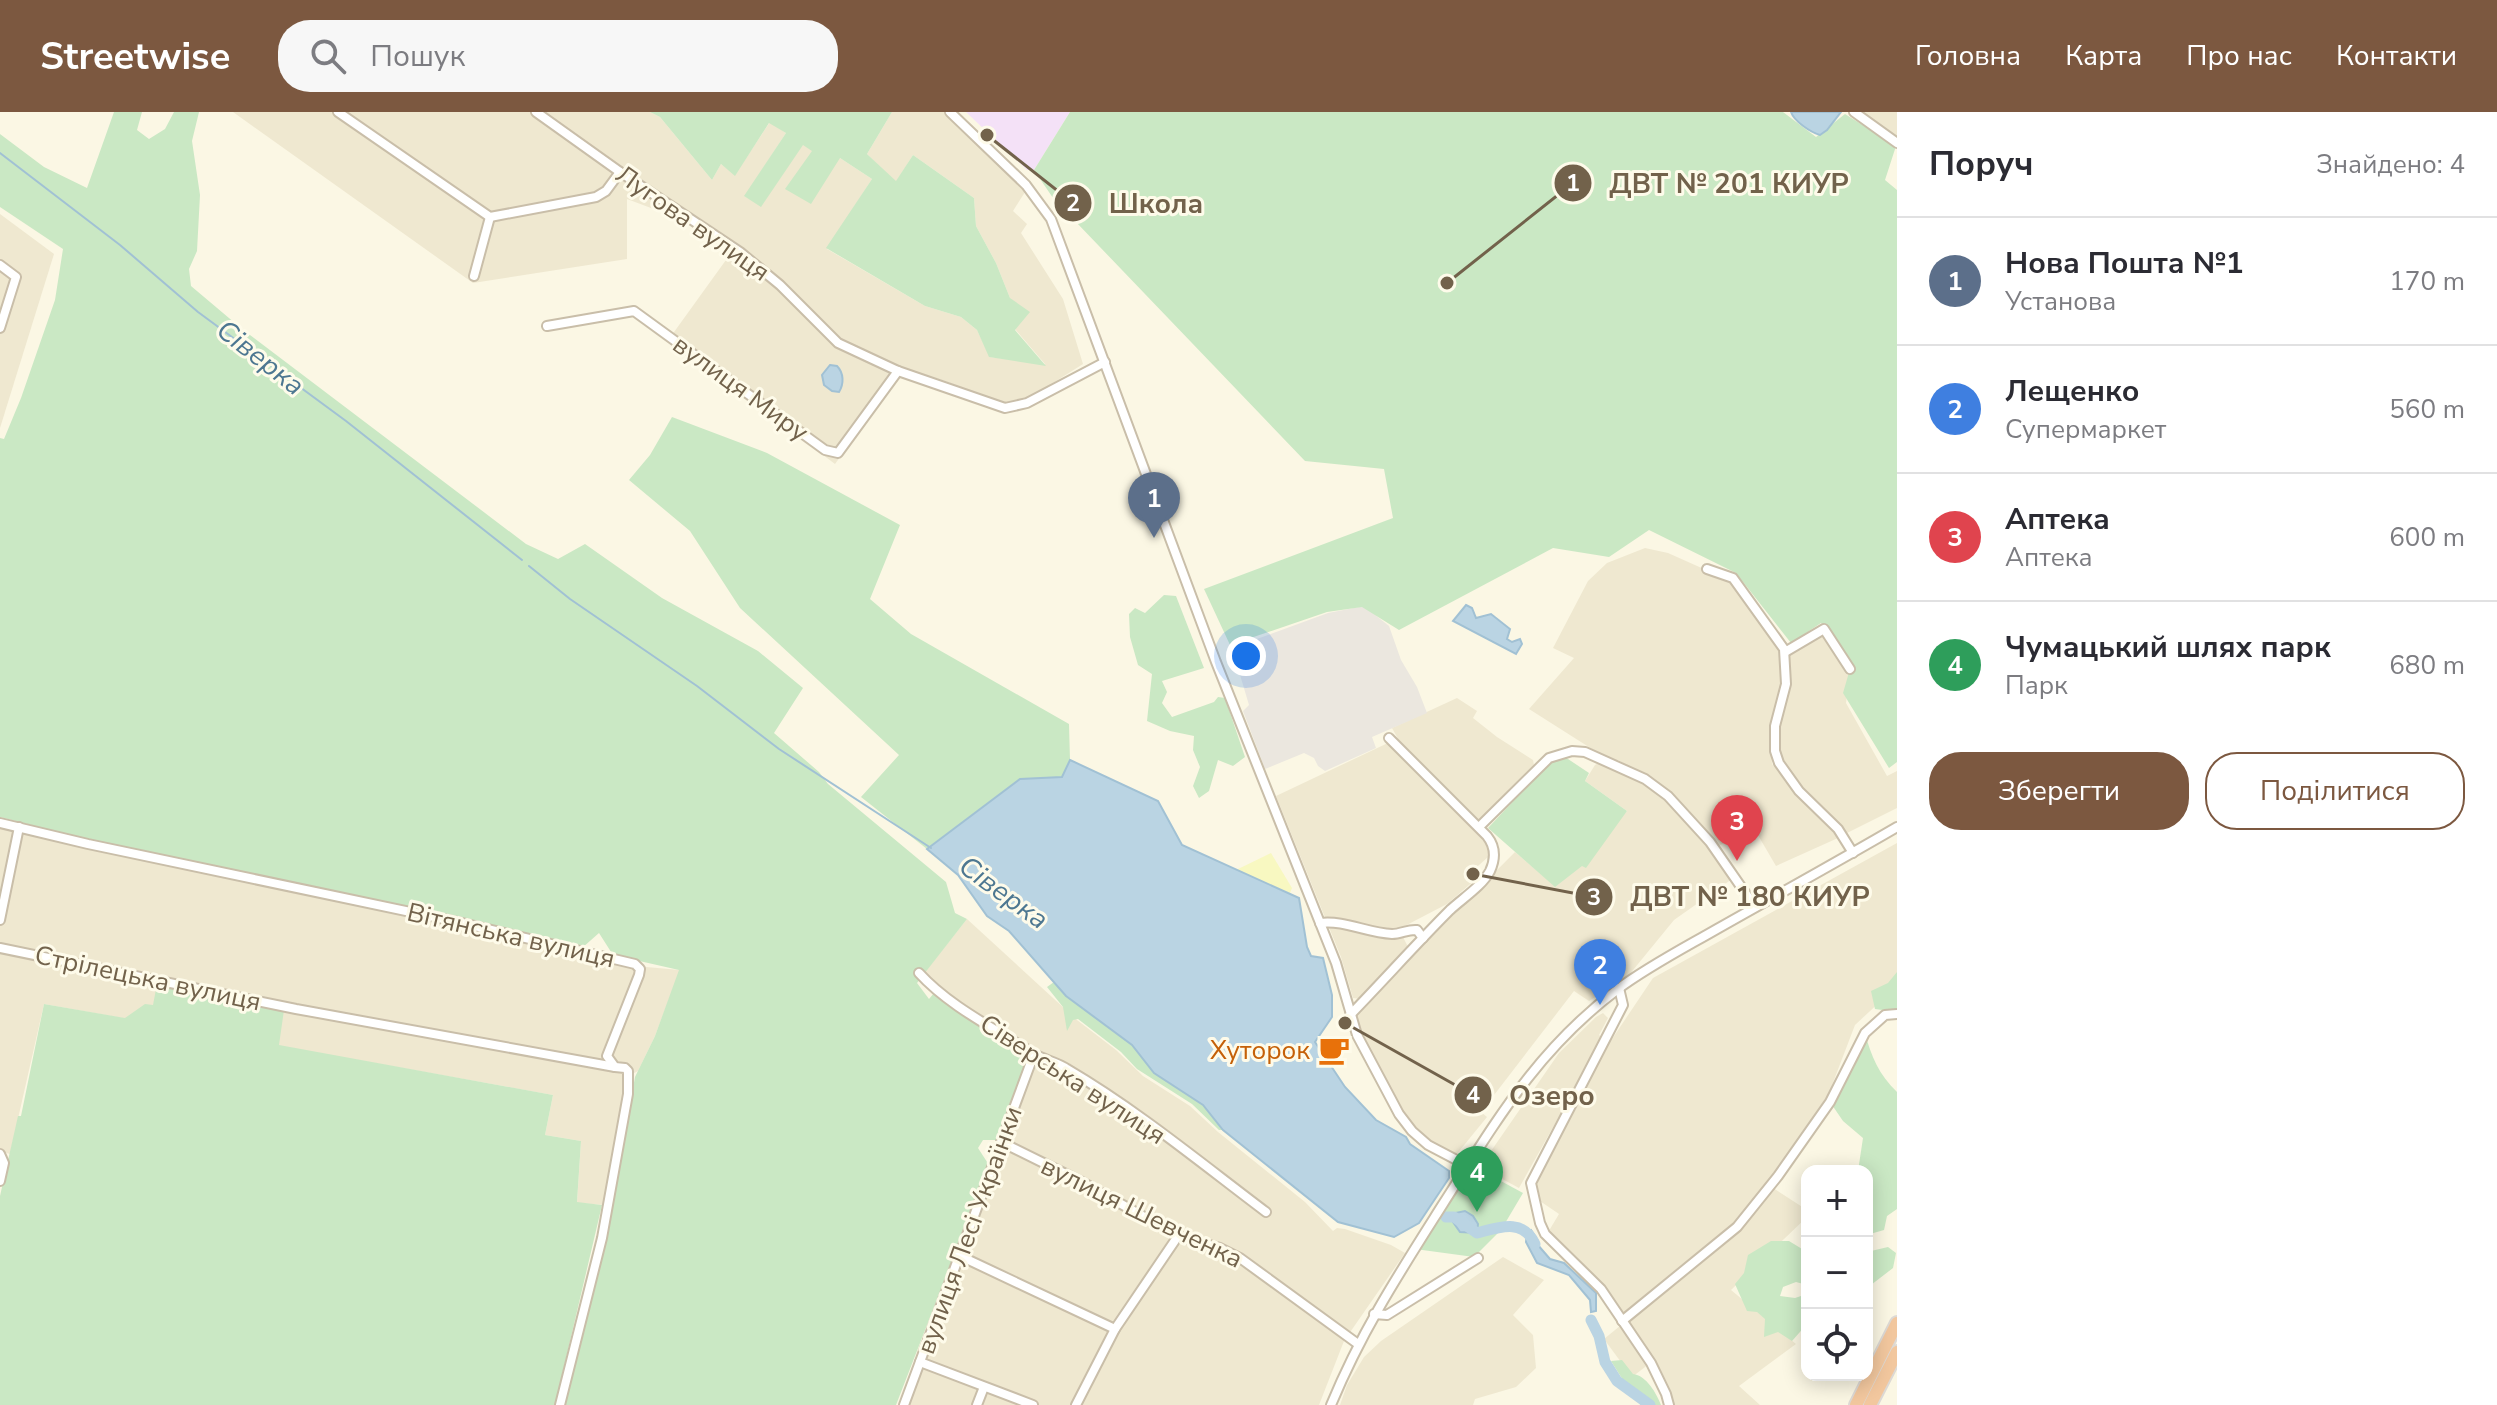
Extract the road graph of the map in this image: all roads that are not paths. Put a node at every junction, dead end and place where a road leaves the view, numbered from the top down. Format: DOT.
graph roads {
  1 [pos="338,112"];
  2 [pos="536,112"];
  3 [pos="950,112"];
  4 [pos="1854,112"];
  5 [pos="1867,116"];
  6 [pos="1897,143"];
  7 [pos="620,172"];
  8 [pos="490,217"];
  9 [pos="0,265"];
  10 [pos="474,276"];
  11 [pos="547,326"];
  12 [pos="0,328"];
  13 [pos="1105,362"];
  14 [pos="898,371"];
  15 [pos="1707,569"];
  16 [pos="1785,652"];
  17 [pos="1850,669"];
  18 [pos="1389,738"];
  19 [pos="0,823"];
  20 [pos="19,827"];
  21 [pos="1479,827"];
  22 [pos="1897,827"];
  23 [pos="1853,853"];
  24 [pos="1755,907"];
  25 [pos="0,920"];
  26 [pos="1320,923"];
  27 [pos="1423,938"];
  28 [pos="0,948"];
  29 [pos="919,973"];
  30 [pos="1619,988"];
  31 [pos="1897,1014"];
  32 [pos="1350,1015"];
  33 [pos="1034,1054"];
  34 [pos="615,1067"];
  35 [pos="1001,1142"];
  36 [pos="0,1154"];
  37 [pos="1468,1166"];
  38 [pos="0,1181"];
  39 [pos="1266,1212"];
  40 [pos="1178,1236"];
  41 [pos="958,1255"];
  42 [pos="1478,1258"];
  43 [pos="1374,1314"];
  44 [pos="1622,1321"];
  45 [pos="1897,1323"];
  46 [pos="1115,1329"];
  47 [pos="1358,1344"];
  48 [pos="1897,1352"];
  49 [pos="920,1362"];
  50 [pos="984,1387"];
  51 [pos="560,1405"];
  52 [pos="904,1405"];
  53 [pos="977,1405"];
  54 [pos="1033,1405"];
  55 [pos="1076,1405"];
  56 [pos="1331,1405"];
  57 [pos="1669,1405"];
  58 [pos="1856,1405"];
  59 [pos="1870,1405"];
  1 -- 8 [label="street"];
  2 -- 7 [label="street, Лугова вулиця"];
  3 -- 13 [label="street"];
  4 -- 5 [label="street"];
  5 -- 6 [label="street"];
  7 -- 8 [label="street"];
  7 -- 14 [label="street, Лугова вулиця"];
  8 -- 10 [label="street"];
  9 -- 12 [label="street"];
  11 -- 14 [label="street, вулиця Миру"];
  13 -- 14 [label="street, Лугова вулиця"];
  13 -- 26 [label="street"];
  15 -- 16 [label="street"];
  16 -- 17 [label="street"];
  16 -- 23 [label="street"];
  18 -- 21 [label="street"];
  19 -- 20 [label="street"];
  20 -- 25 [label="street"];
  20 -- 34 [label="street, Вітянська вулиця"];
  21 -- 24 [label="street"];
  21 -- 27 [label="street"];
  22 -- 23 [label="street"];
  23 -- 24 [label="street"];
  24 -- 30 [label="street"];
  26 -- 27 [label="street"];
  26 -- 32 [label="street"];
  27 -- 32 [label="street"];
  28 -- 34 [label="street, Стрілецька вулиця"];
  29 -- 33 [label="street, Сіверська вулиця"];
  30 -- 37 [label="street"];
  30 -- 44 [label="street"];
  31 -- 44 [label="street"];
  32 -- 37 [label="street"];
  33 -- 35 [label="street, вулиця Лесі Українки"];
  33 -- 39 [label="street, Сіверська вулиця"];
  34 -- 51 [label="street, Вітянська вулиця"];
  35 -- 40 [label="street, вулиця Шевченка"];
  35 -- 41 [label="street, вулиця Лесі Українки"];
  36 -- 38 [label="street"];
  37 -- 43 [label="street"];
  40 -- 46 [label="street"];
  40 -- 47 [label="street, вулиця Шевченка"];
  41 -- 46 [label="street"];
  41 -- 49 [label="street, вулиця Лесі Українки"];
  42 -- 43 [label="street"];
  43 -- 47 [label="street"];
  44 -- 57 [label="street"];
  45 -- 58 [label="highway"];
  46 -- 55 [label="street"];
  47 -- 56 [label="street"];
  48 -- 59 [label="highway"];
  49 -- 50 [label="street"];
  49 -- 52 [label="street, вулиця Лесі Українки"];
  50 -- 53 [label="street"];
  50 -- 54 [label="street"];
}
